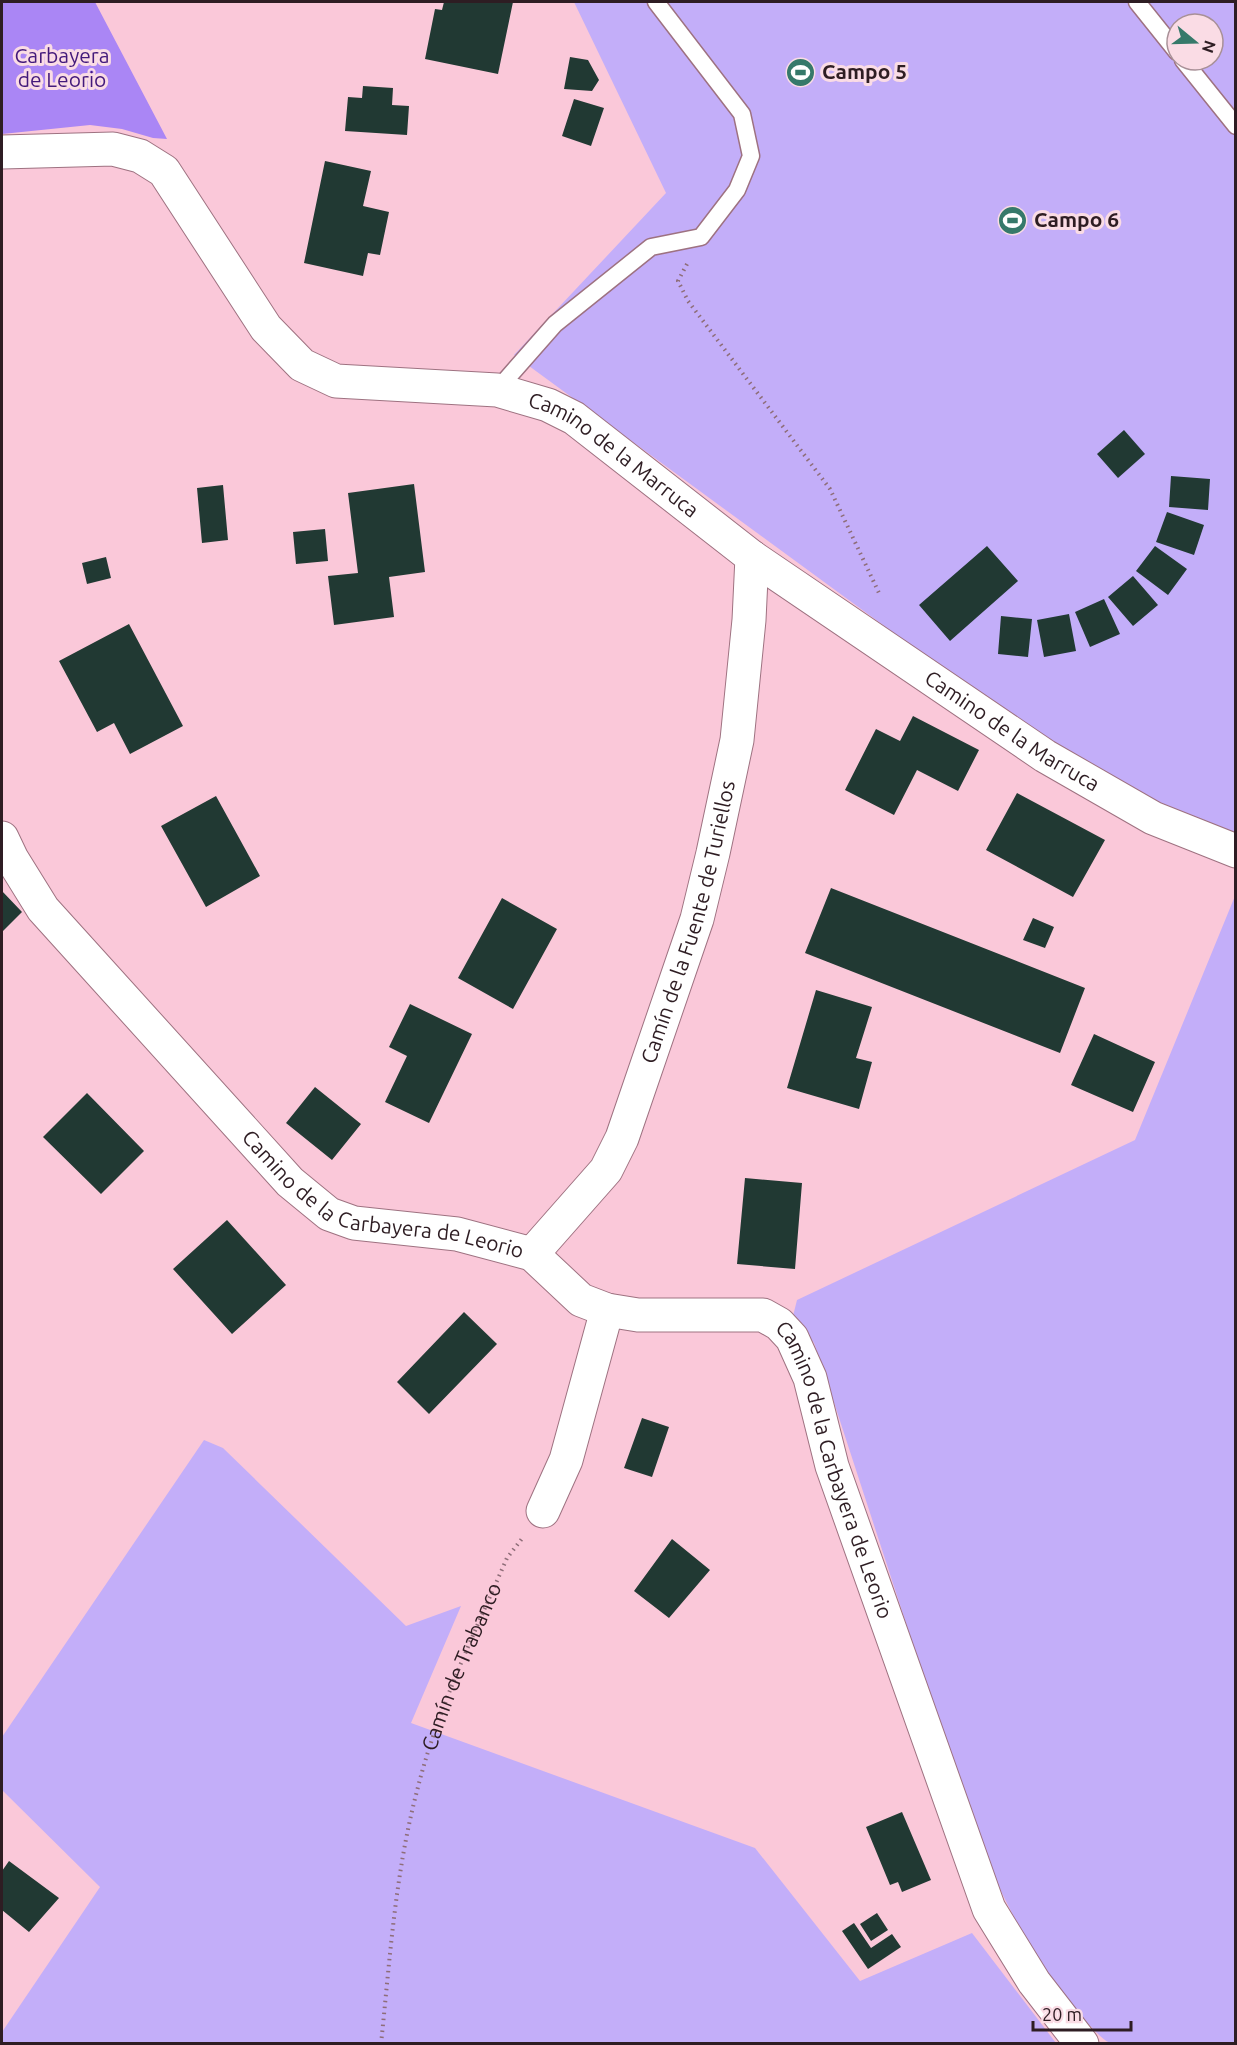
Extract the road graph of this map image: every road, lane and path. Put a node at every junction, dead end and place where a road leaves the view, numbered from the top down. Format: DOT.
graph roads {
  1 [pos="656,2"];
  2 [pos="1137,2"];
  3 [pos="1165,37"];
  4 [pos="1193,72"];
  5 [pos="1236,126"];
  6 [pos="2,152"];
  7 [pos="700,237"];
  8 [pos="497,390"];
  9 [pos="752,557"];
  10 [pos="879,593"];
  11 [pos="2,838"];
  12 [pos="1236,851"];
  13 [pos="532,1254"];
  14 [pos="607,1310"];
  15 [pos="543,1510"];
  16 [pos="381,2043"];
  17 [pos="1082,2043"];
  1 -- 7 [label="lane"];
  2 -- 3 [label="lane"];
  4 -- 5 [label="lane"];
  6 -- 8 [label="street, Camino de la Marruca"];
  7 -- 8 [label="lane"];
  7 -- 10 [label="path"];
  8 -- 9 [label="street, Camino de la Marruca"];
  9 -- 12 [label="street, Camino de la Marruca"];
  9 -- 13 [label="street, Camín de la Fuente de Turiellos"];
  11 -- 13 [label="street, Camino de la Carbayera de Leorio"];
  13 -- 14 [label="street, Camino de la Carbayera de Leorio"];
  14 -- 15 [label="street"];
  14 -- 17 [label="street, Camino de la Carbayera de Leorio"];
  15 -- 16 [label="path, Camín de Trabanco"];
}
